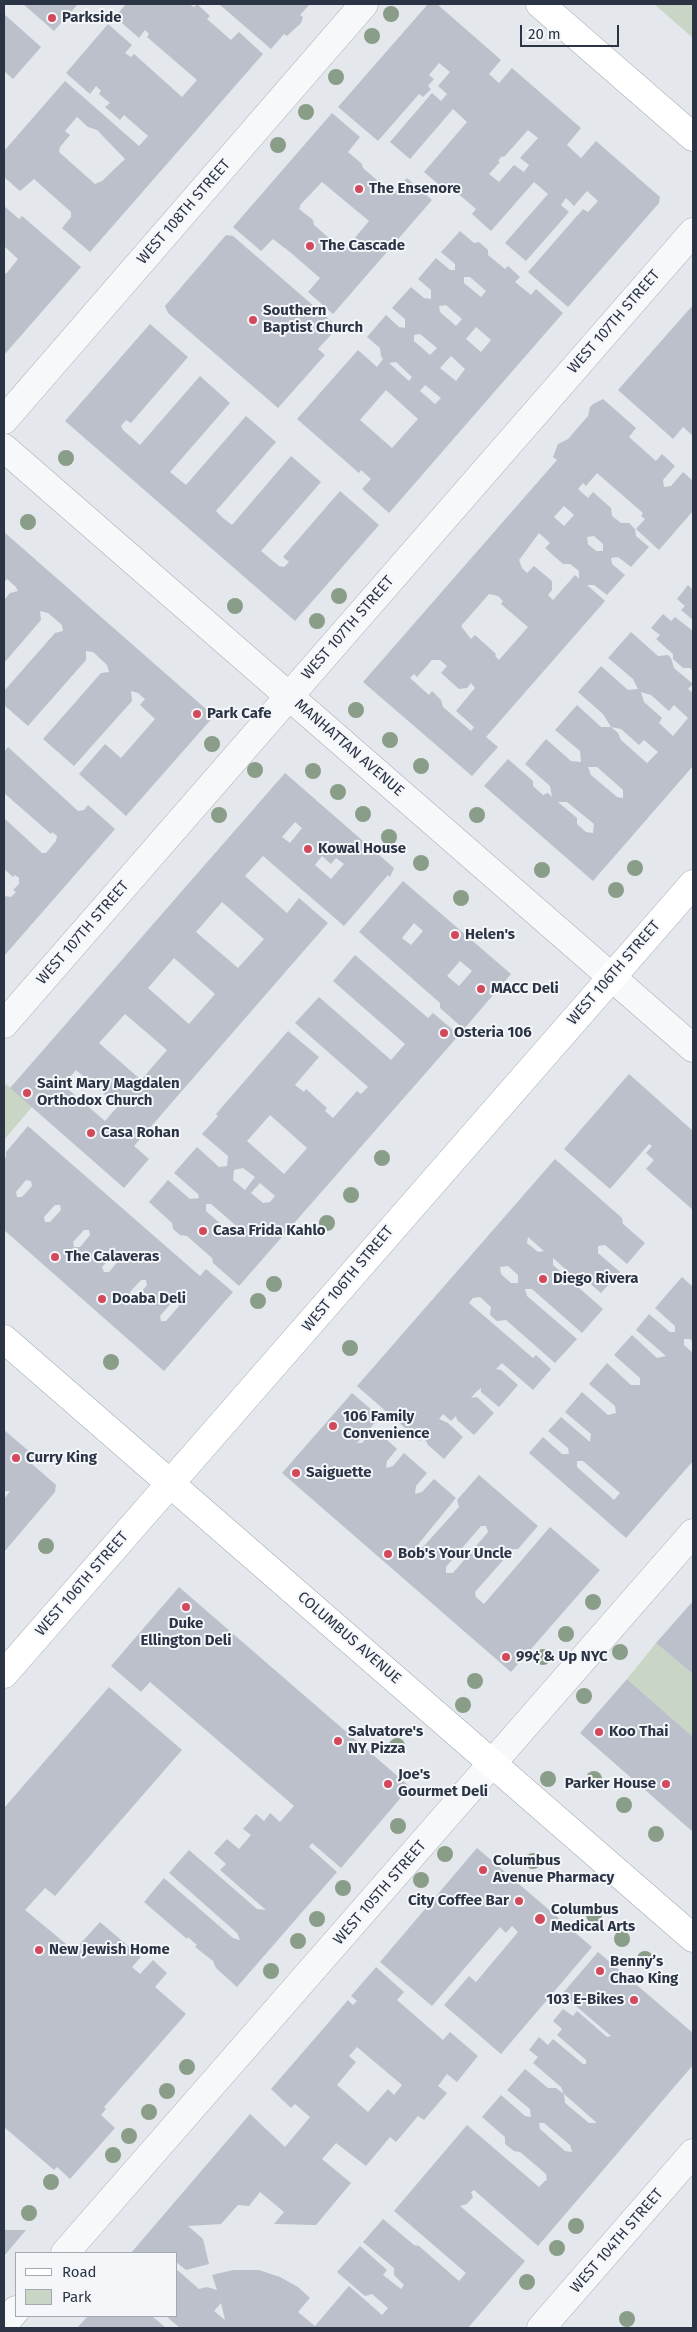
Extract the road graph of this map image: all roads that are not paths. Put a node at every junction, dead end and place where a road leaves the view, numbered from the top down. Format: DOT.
graph roads {
  1 [pos="364,4"];
  2 [pos="540,4"];
  3 [pos="693,138"];
  4 [pos="693,232"];
  5 [pos="4,420"];
  6 [pos="4,448"];
  7 [pos="289,696"];
  8 [pos="693,884"];
  9 [pos="611,976"];
  10 [pos="4,1024"];
  11 [pos="693,1048"];
  12 [pos="4,1339"];
  13 [pos="171,1482"];
  14 [pos="693,1533"];
  15 [pos="4,1674"];
  16 [pos="492,1764"];
  17 [pos="693,1938"];
  18 [pos="693,2153"];
  19 [pos="66,2252"];
  20 [pos="15,2311"];
  21 [pos="4,2324"];
  22 [pos="541,2328"];
  1 -- 5 [label="street, WEST 108TH STREET"];
  2 -- 3 [label="main road"];
  4 -- 7 [label="street, WEST 107TH STREET"];
  6 -- 7 [label="street, MANHATTAN AVENUE"];
  7 -- 9 [label="street, MANHATTAN AVENUE"];
  7 -- 10 [label="street, WEST 107TH STREET"];
  8 -- 9 [label="main road, WEST 106TH STREET"];
  9 -- 11 [label="street, MANHATTAN AVENUE"];
  9 -- 13 [label="main road, WEST 106TH STREET"];
  12 -- 13 [label="main road, COLUMBUS AVENUE"];
  13 -- 15 [label="main road, WEST 106TH STREET"];
  13 -- 16 [label="main road, COLUMBUS AVENUE"];
  14 -- 16 [label="street, WEST 105TH STREET"];
  16 -- 17 [label="main road, COLUMBUS AVENUE"];
  16 -- 19 [label="street, WEST 105TH STREET"];
  18 -- 22 [label="street, WEST 104TH STREET"];
  20 -- 21 [label="street"];
}
